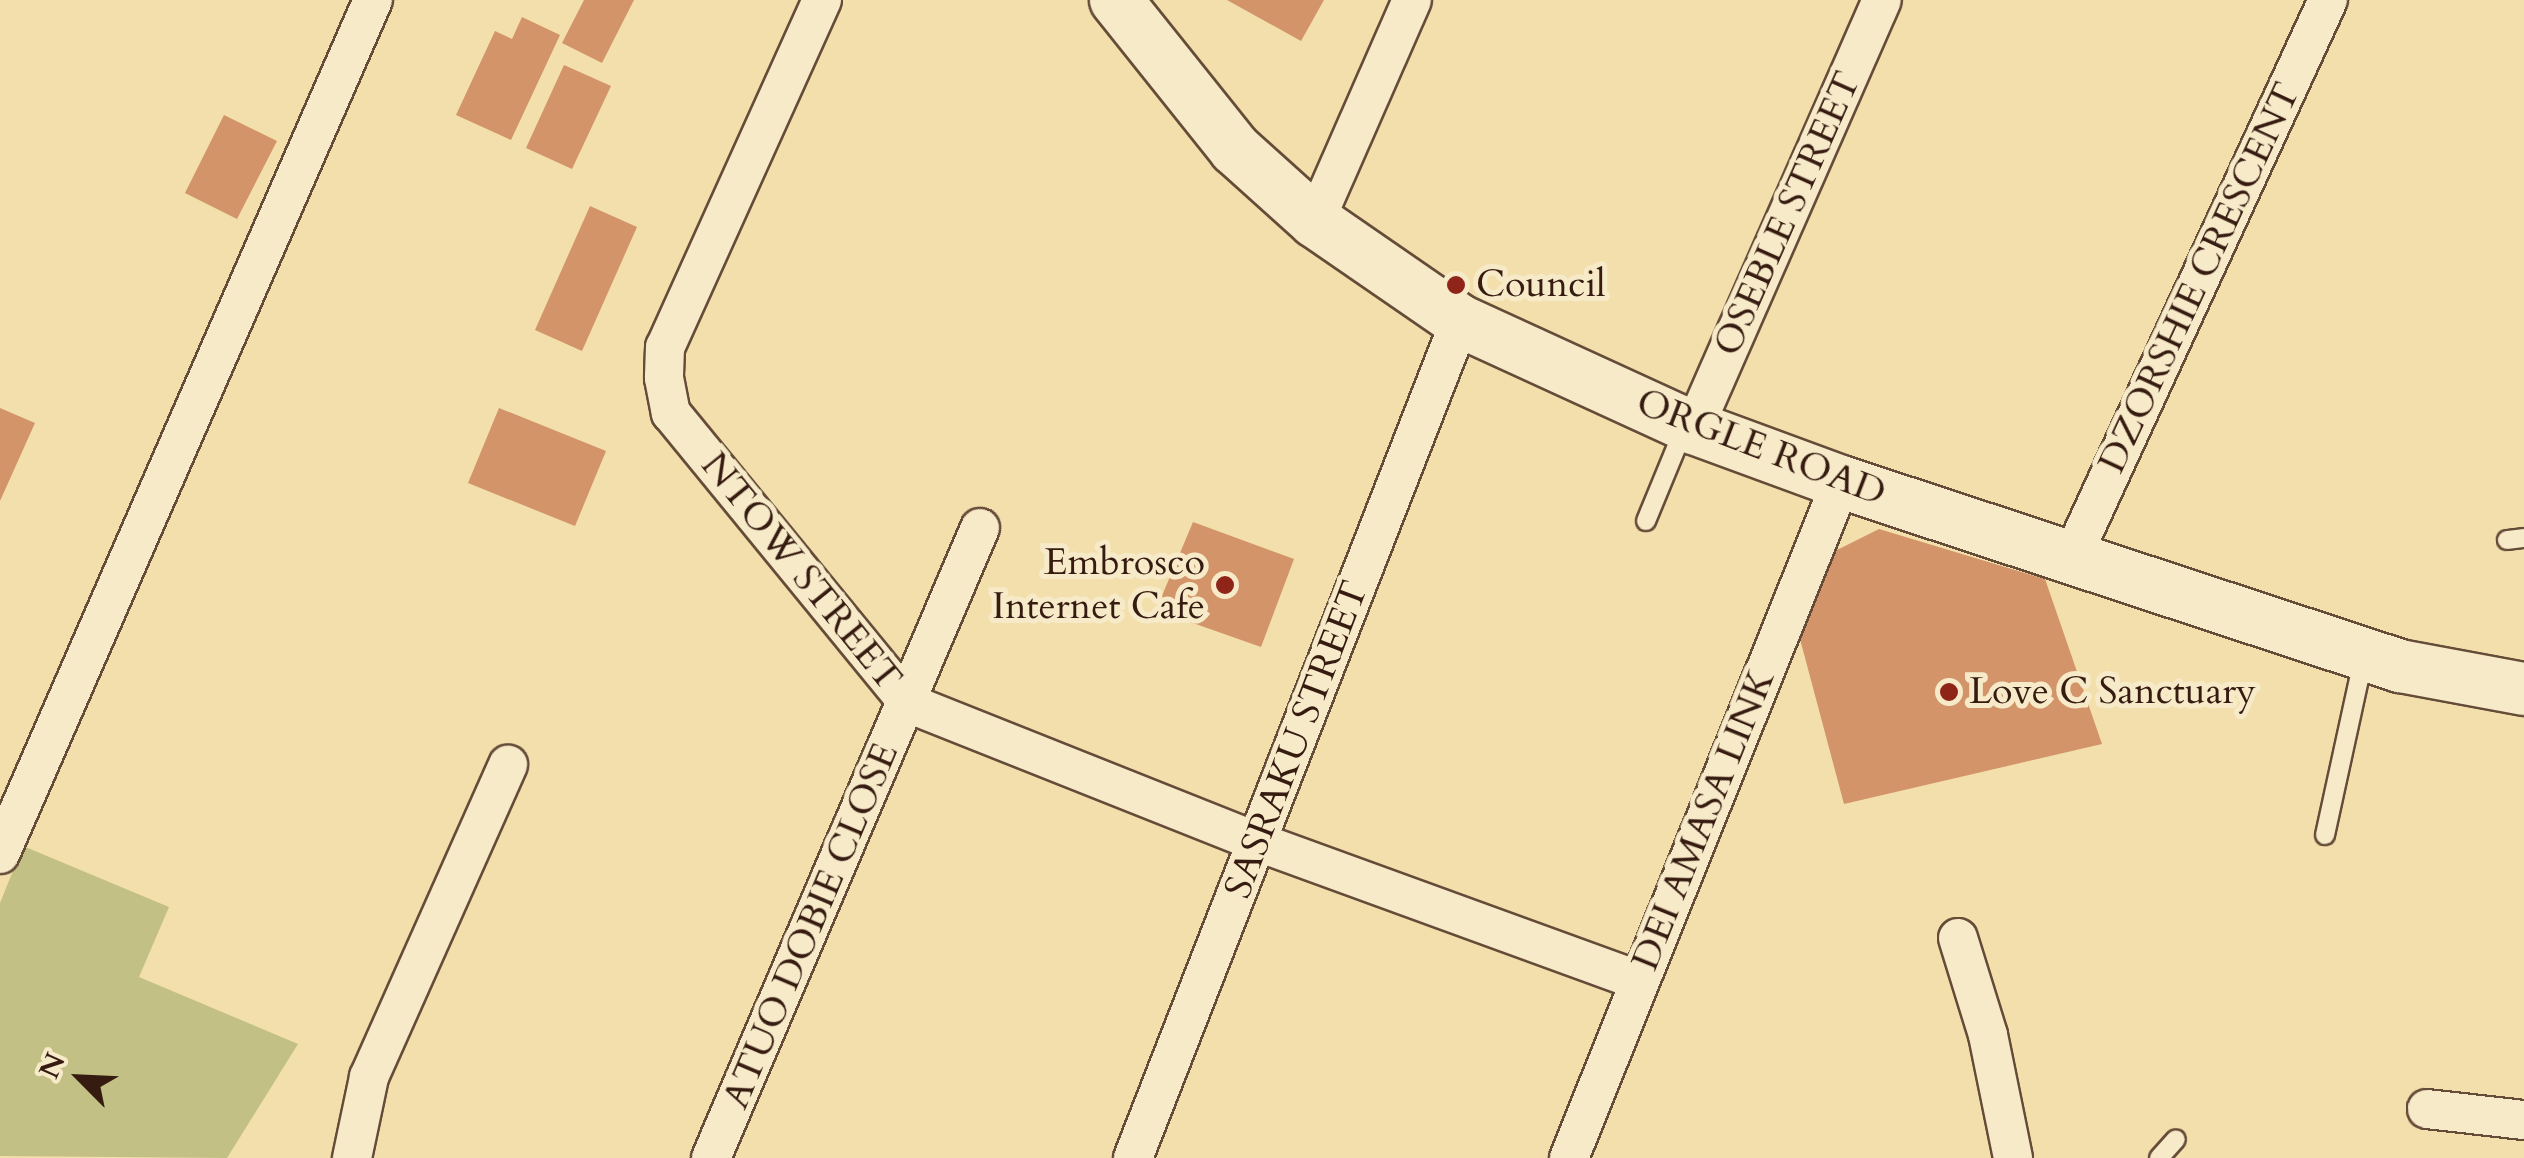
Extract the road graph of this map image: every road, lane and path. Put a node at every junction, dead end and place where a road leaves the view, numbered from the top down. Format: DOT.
graph roads {
  1 [pos="374,0"];
  2 [pos="822,0"];
  3 [pos="1116,0"];
  4 [pos="1412,0"];
  5 [pos="1882,0"];
  6 [pos="2328,0"];
  7 [pos="1315,220"];
  8 [pos="1460,321"];
  9 [pos="1690,426"];
  10 [pos="1841,482"];
  11 [pos="1646,521"];
  12 [pos="980,528"];
  13 [pos="2072,557"];
  14 [pos="2365,655"];
  15 [pos="2524,689"];
  16 [pos="908,703"];
  17 [pos="508,765"];
  18 [pos="2325,835"];
  19 [pos="1258,842"];
  20 [pos="0,854"];
  21 [pos="1958,938"];
  22 [pos="1639,981"];
  23 [pos="2428,1110"];
  24 [pos="2524,1120"];
  25 [pos="2176,1139"];
  26 [pos="352,1158"];
  27 [pos="711,1158"];
  28 [pos="1132,1158"];
  29 [pos="1570,1158"];
  30 [pos="2014,1158"];
  31 [pos="2159,1158"];
  1 -- 20 [label="street"];
  2 -- 16 [label="street, NTOW STREET"];
  3 -- 7 [label="street, ORGLE ROAD"];
  4 -- 7 [label="street"];
  5 -- 9 [label="street, OSEBLE STREET"];
  6 -- 13 [label="street, DZORSHIE CRESCENT"];
  7 -- 8 [label="street, ORGLE ROAD"];
  8 -- 9 [label="street, ORGLE ROAD"];
  8 -- 19 [label="street, SASRAKU STREET"];
  9 -- 10 [label="street, ORGLE ROAD"];
  9 -- 11 [label="lane"];
  10 -- 13 [label="street, ORGLE ROAD"];
  10 -- 22 [label="street, DEI AMASA LINK"];
  12 -- 16 [label="street, ATUO DOBIE CLOSE"];
  13 -- 14 [label="street, ORGLE ROAD"];
  14 -- 15 [label="street, ORGLE ROAD"];
  14 -- 18 [label="lane"];
  16 -- 19 [label="street, NTOW STREET"];
  16 -- 27 [label="street, ATUO DOBIE CLOSE"];
  17 -- 26 [label="street"];
  19 -- 22 [label="street, NTOW STREET"];
  19 -- 28 [label="street, SASRAKU STREET"];
  21 -- 30 [label="street"];
  22 -- 29 [label="street, DEI AMASA LINK"];
  23 -- 24 [label="street"];
  25 -- 31 [label="lane"];
}
